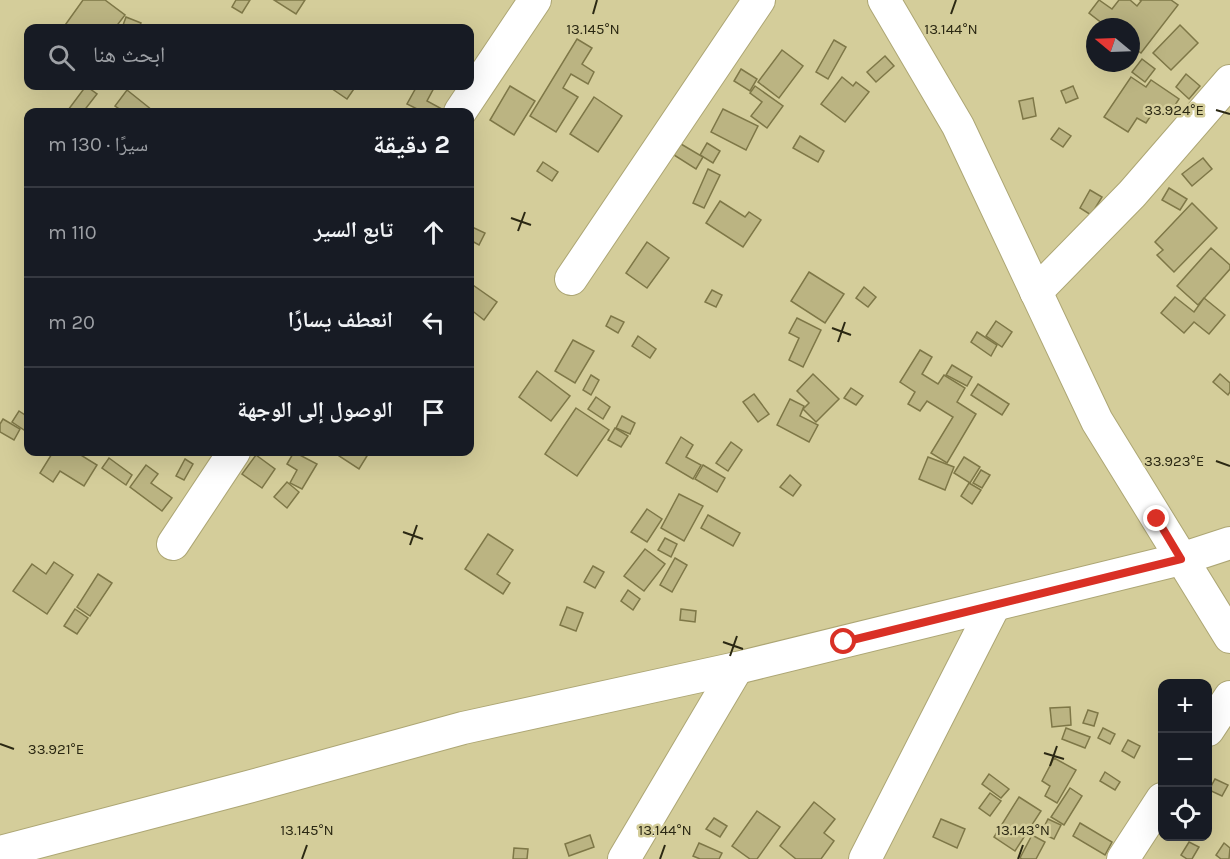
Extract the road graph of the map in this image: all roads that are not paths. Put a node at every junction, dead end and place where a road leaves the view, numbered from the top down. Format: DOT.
graph roads {
  1 [pos="535,0"];
  2 [pos="759,0"];
  3 [pos="884,0"];
  4 [pos="1230,81"];
  5 [pos="463,108"];
  6 [pos="571,279"];
  7 [pos="1036,292"];
  8 [pos="231,456"];
  9 [pos="1230,543"];
  10 [pos="173,544"];
  11 [pos="1181,559"];
  12 [pos="994,606"];
  13 [pos="1230,638"];
  14 [pos="737,668"];
  15 [pos="1230,697"];
  16 [pos="1212,724"];
  17 [pos="1158,804"];
  18 [pos="0,852"];
  19 [pos="624,859"];
  20 [pos="865,859"];
  21 [pos="1123,859"];
  1 -- 5 [label="street"];
  2 -- 6 [label="street"];
  3 -- 7 [label="street"];
  4 -- 7 [label="street"];
  7 -- 11 [label="street"];
  8 -- 10 [label="street"];
  9 -- 11 [label="street"];
  11 -- 12 [label="street"];
  11 -- 13 [label="street"];
  12 -- 14 [label="street"];
  12 -- 20 [label="street"];
  14 -- 18 [label="street"];
  14 -- 19 [label="street"];
  15 -- 16 [label="street"];
  17 -- 21 [label="street"];
}
